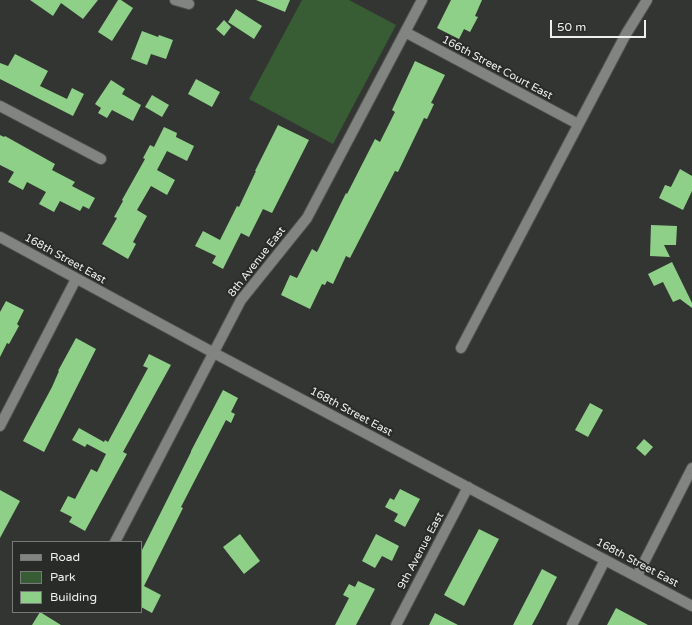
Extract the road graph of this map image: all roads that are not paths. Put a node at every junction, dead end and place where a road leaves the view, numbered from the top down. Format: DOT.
graph roads {
  1 [pos="175,0"];
  2 [pos="422,0"];
  3 [pos="647,0"];
  4 [pos="189,4"];
  5 [pos="405,32"];
  6 [pos="0,106"];
  7 [pos="578,124"];
  8 [pos="101,160"];
  9 [pos="0,237"];
  10 [pos="76,279"];
  11 [pos="461,348"];
  12 [pos="214,353"];
  13 [pos="0,426"];
  14 [pos="692,468"];
  15 [pos="468,487"];
  16 [pos="116,541"];
  17 [pos="605,560"];
  18 [pos="637,576"];
  19 [pos="692,606"];
  20 [pos="396,625"];
  21 [pos="572,625"];
  1 -- 4 [label="street"];
  2 -- 5 [label="street, 8th Avenue East"];
  3 -- 7 [label="street"];
  5 -- 7 [label="street, 166th Street Court East"];
  5 -- 12 [label="street, 8th Avenue East"];
  6 -- 8 [label="street"];
  7 -- 11 [label="street"];
  9 -- 10 [label="street, 168th Street East"];
  10 -- 12 [label="street, 168th Street East"];
  10 -- 13 [label="street"];
  12 -- 15 [label="street, 168th Street East"];
  12 -- 16 [label="street, 8th Avenue East"];
  14 -- 18 [label="street"];
  15 -- 17 [label="street, 168th Street East"];
  15 -- 20 [label="street, 9th Avenue East"];
  17 -- 18 [label="street, 168th Street East"];
  17 -- 21 [label="street"];
  18 -- 19 [label="street, 168th Street East"];
}
